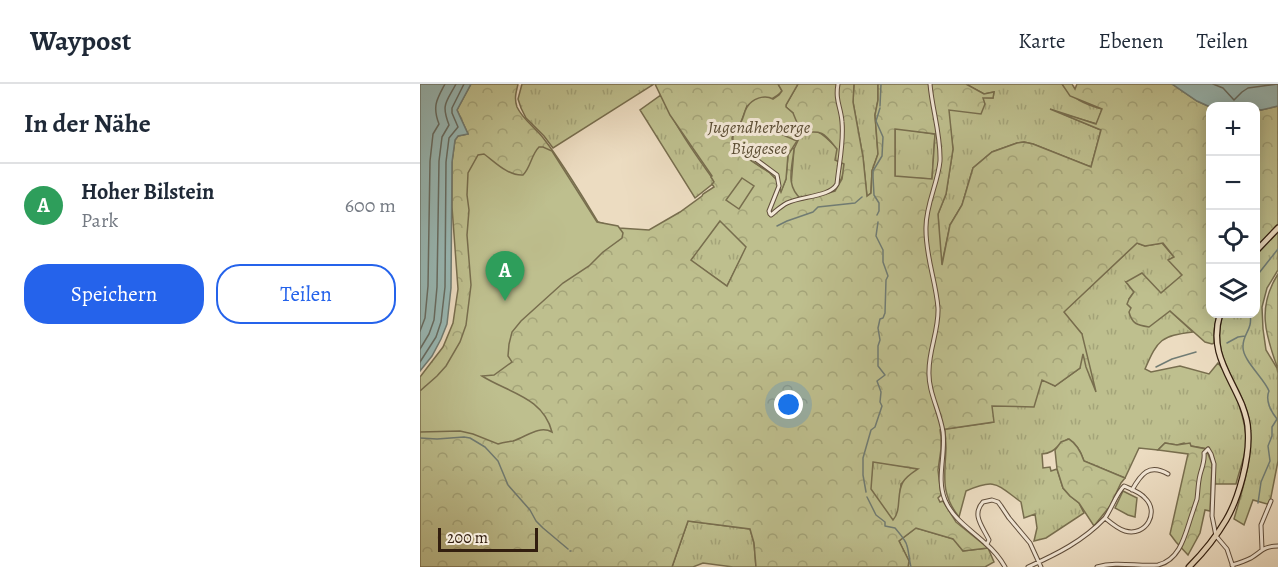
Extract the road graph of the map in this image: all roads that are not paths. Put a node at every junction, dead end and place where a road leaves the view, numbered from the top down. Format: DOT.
graph roads {
  1 [pos="838,84"];
  2 [pos="930,84"];
  3 [pos="734,143"];
  4 [pos="1278,228"];
  5 [pos="1260,247"];
  6 [pos="1219,318"];
  7 [pos="1168,474"];
  8 [pos="1132,490"];
  9 [pos="1271,501"];
  10 [pos="1105,518"];
  11 [pos="1215,536"];
  12 [pos="987,544"];
  13 [pos="1278,546"];
  14 [pos="1262,549"];
  15 [pos="1038,563"];
  16 [pos="1233,566"];
  17 [pos="1005,567"];
  18 [pos="1028,567"];
  19 [pos="1041,567"];
  20 [pos="1097,567"];
  21 [pos="1189,567"];
  1 -- 3 [label="street"];
  2 -- 12 [label="street"];
  4 -- 5 [label="main road"];
  6 -- 11 [label="main road"];
  7 -- 8 [label="street"];
  8 -- 10 [label="street"];
  8 -- 10 [label="street"];
  9 -- 14 [label="street"];
  10 -- 15 [label="street"];
  11 -- 16 [label="street"];
  11 -- 20 [label="street"];
  11 -- 21 [label="main road"];
  12 -- 15 [label="street"];
  12 -- 17 [label="street"];
  13 -- 14 [label="street"];
  14 -- 16 [label="street"];
  15 -- 18 [label="street"];
  15 -- 19 [label="street"];
}
